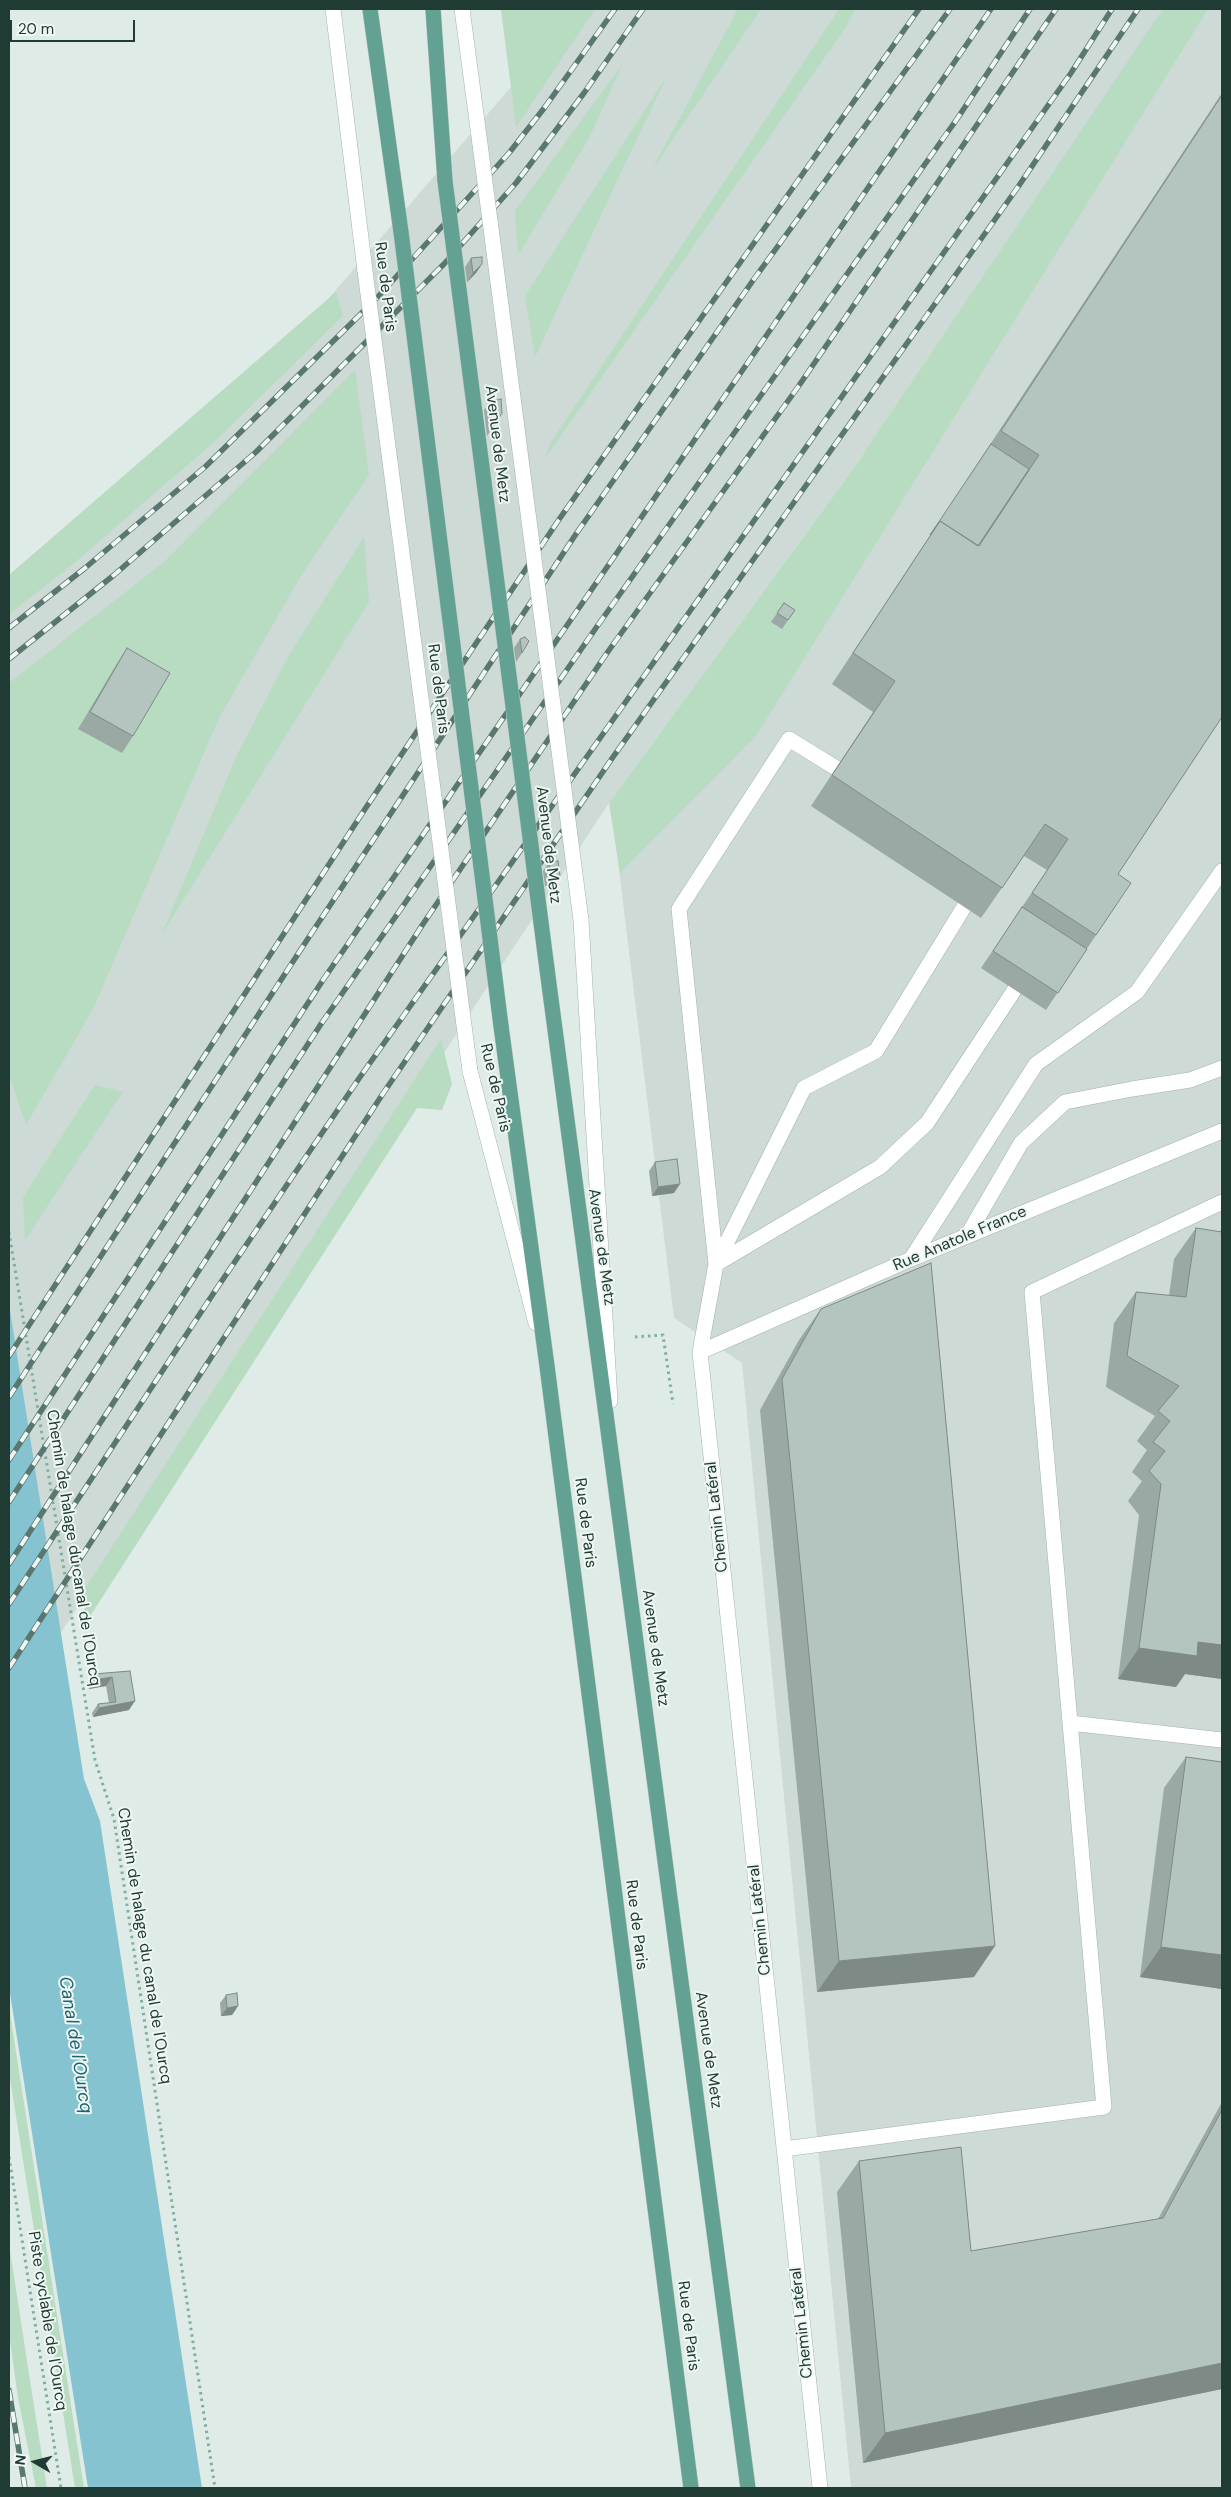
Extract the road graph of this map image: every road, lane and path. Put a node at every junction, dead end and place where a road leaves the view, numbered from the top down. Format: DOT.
graph roads {
  1 [pos="333,9"];
  2 [pos="370,9"];
  3 [pos="433,9"];
  4 [pos="462,9"];
  5 [pos="836,768"];
  6 [pos="1222,871"];
  7 [pos="964,907"];
  8 [pos="1015,989"];
  9 [pos="1222,1068"];
  10 [pos="1222,1131"];
  11 [pos="1222,1202"];
  12 [pos="9,1232"];
  13 [pos="967,1236"];
  14 [pos="911,1259"];
  15 [pos="716,1264"];
  16 [pos="663,1335"];
  17 [pos="700,1352"];
  18 [pos="547,1366"];
  19 [pos="674,1414"];
  20 [pos="614,1470"];
  21 [pos="1070,1723"];
  22 [pos="1222,1740"];
  23 [pos="784,2149"];
  24 [pos="9,2157"];
  25 [pos="61,2488"];
  26 [pos="215,2488"];
  27 [pos="691,2488"];
  28 [pos="748,2488"];
  29 [pos="820,2488"];
  1 -- 18 [label="street, Rue de Paris, bridge"];
  2 -- 18 [label="main road, Rue de Paris, bridge"];
  3 -- 20 [label="main road, Avenue de Metz, bridge"];
  4 -- 20 [label="street, bridge"];
  5 -- 15 [label="street"];
  6 -- 14 [label="street"];
  7 -- 15 [label="street"];
  8 -- 15 [label="street"];
  9 -- 13 [label="street"];
  10 -- 13 [label="street, Rue Anatole France"];
  11 -- 21 [label="street"];
  12 -- 26 [label="path, Chemin de halage du canal de l'Ourcq"];
  13 -- 14 [label="street, Rue Anatole France"];
  14 -- 17 [label="street, Rue Anatole France"];
  15 -- 17 [label="street, Chemin Latéral"];
  16 -- 19 [label="path"];
  17 -- 23 [label="street, Chemin Latéral"];
  18 -- 27 [label="main road, Rue de Paris"];
  20 -- 28 [label="main road, Avenue de Metz"];
  21 -- 22 [label="street"];
  21 -- 23 [label="street"];
  23 -- 29 [label="street, Chemin Latéral"];
  24 -- 25 [label="path, Piste cyclable de l'Ourcq"];
}
